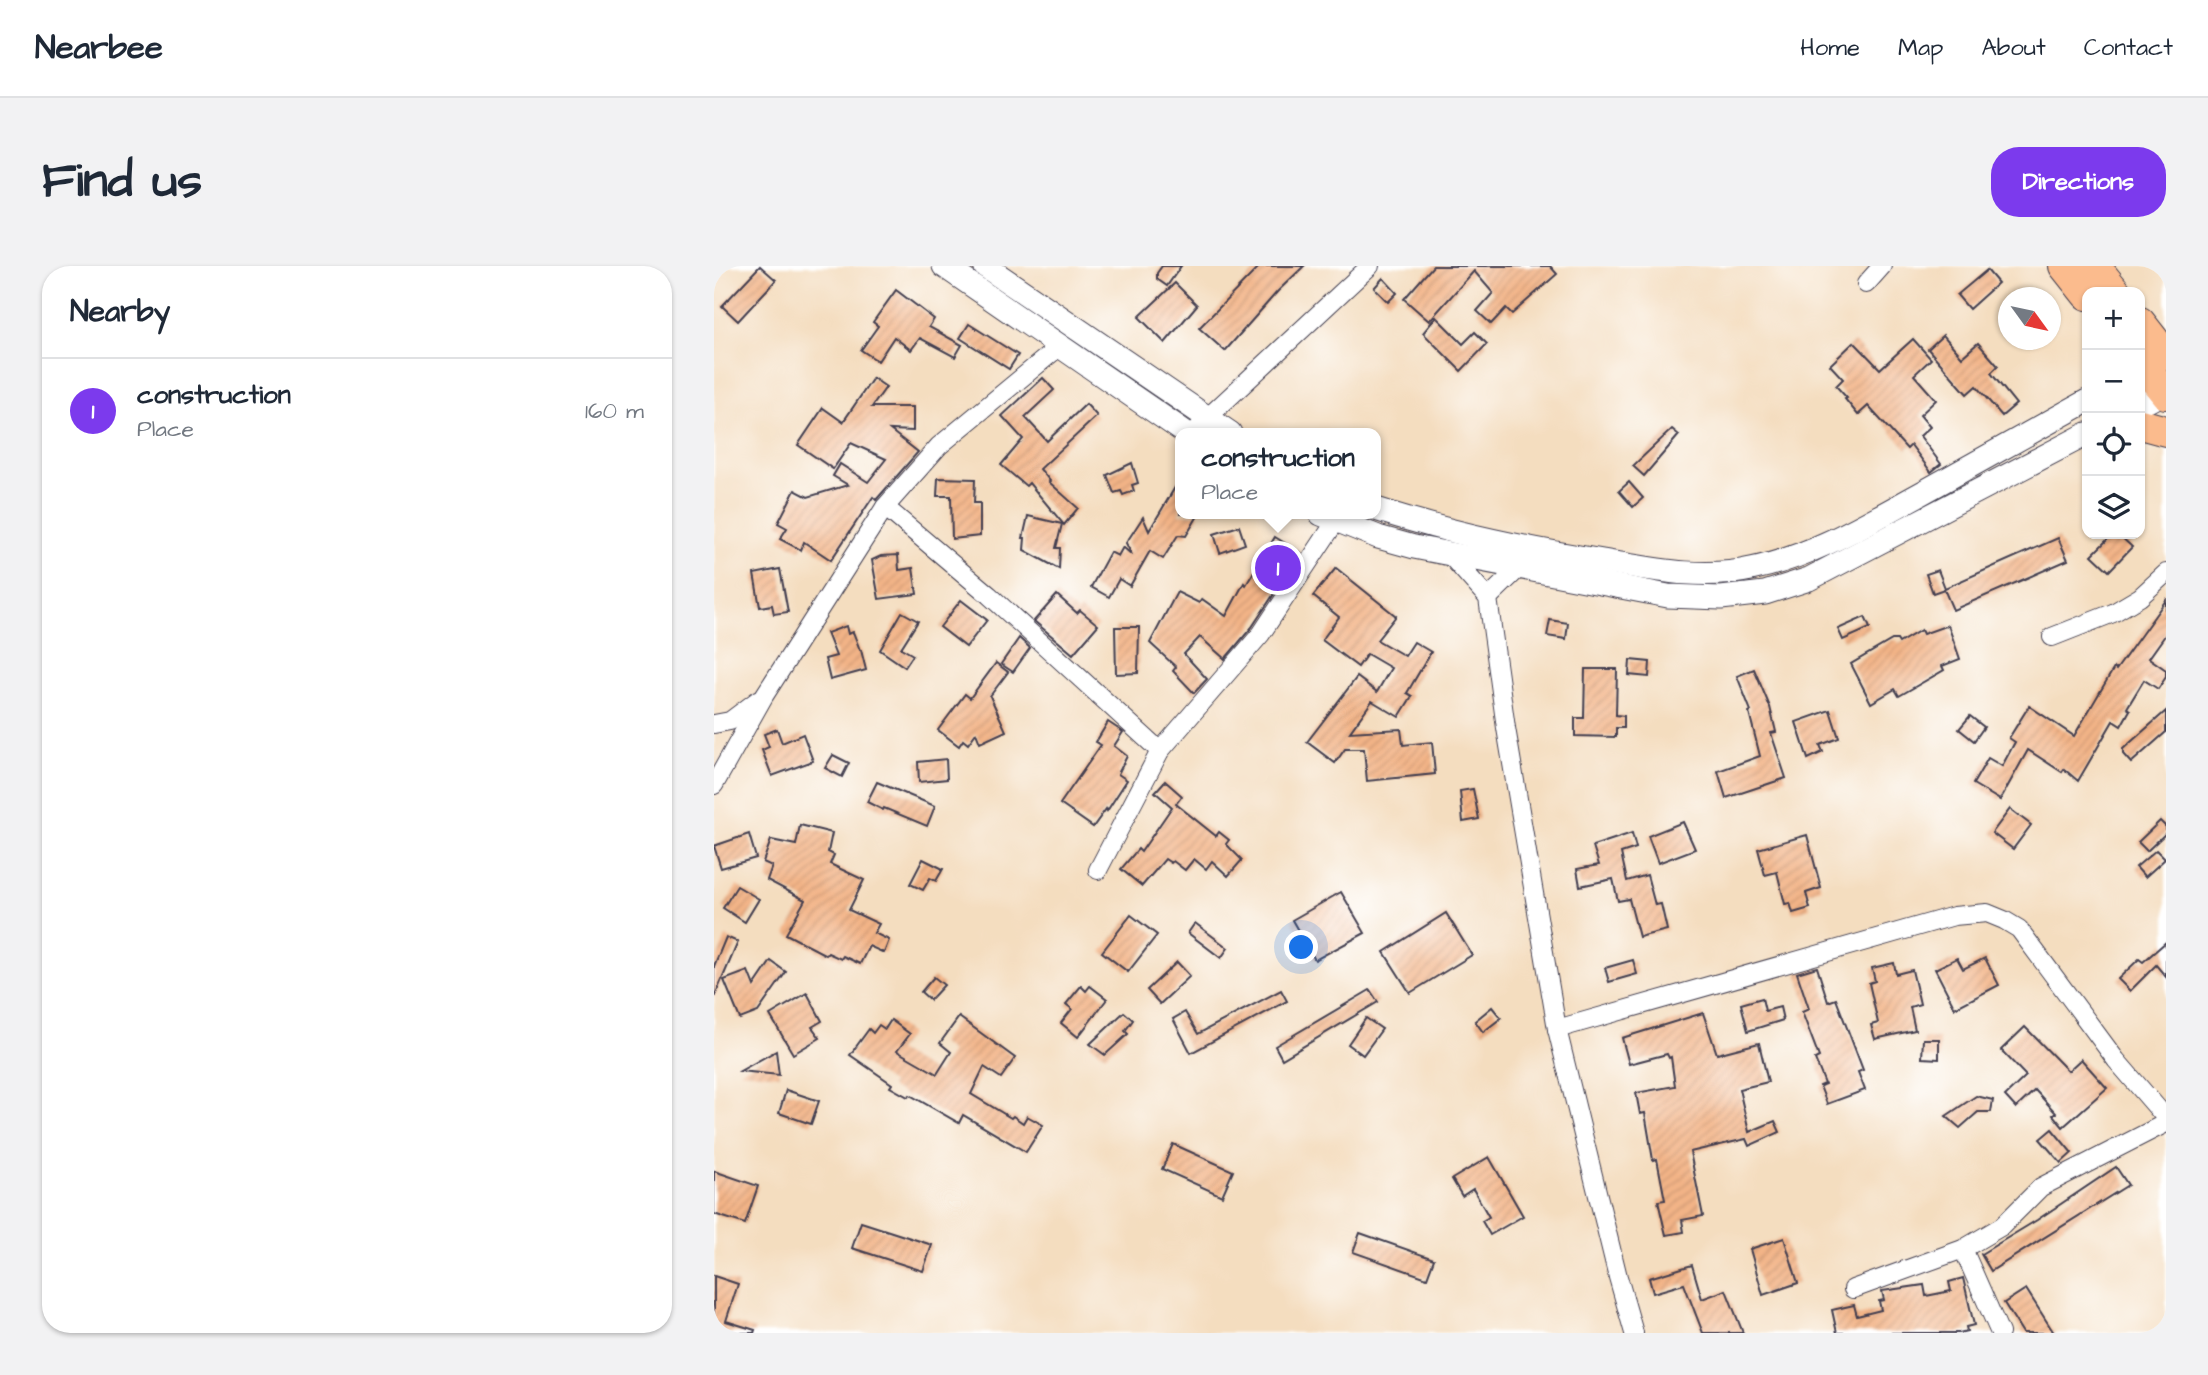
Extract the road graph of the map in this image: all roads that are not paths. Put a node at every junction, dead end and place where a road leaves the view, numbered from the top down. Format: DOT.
graph roads {
  1 [pos="944,266"];
  2 [pos="985,266"];
  3 [pos="1370,266"];
  4 [pos="1882,266"];
  5 [pos="2064,266"];
  6 [pos="2095,266"];
  7 [pos="1866,284"];
  8 [pos="2112,287"];
  9 [pos="2082,289"];
  10 [pos="2145,341"];
  11 [pos="1060,346"];
  12 [pos="2151,363"];
  13 [pos="2159,396"];
  14 [pos="2082,404"];
  15 [pos="2145,425"];
  16 [pos="1200,426"];
  17 [pos="1179,428"];
  18 [pos="2166,431"];
  19 [pos="2082,437"];
  20 [pos="885,507"];
  21 [pos="1381,510"];
  22 [pos="1327,519"];
  23 [pos="1331,519"];
  24 [pos="1828,542"];
  25 [pos="1449,554"];
  26 [pos="1839,564"];
  27 [pos="1519,568"];
  28 [pos="2166,573"];
  29 [pos="1488,598"];
  30 [pos="2052,637"];
  31 [pos="764,696"];
  32 [pos="714,724"];
  33 [pos="1160,751"];
  34 [pos="714,785"];
  35 [pos="1098,870"];
  36 [pos="1557,1029"];
  37 [pos="2166,1120"];
  38 [pos="1963,1249"];
  39 [pos="1853,1289"];
  40 [pos="1634,1333"];
  41 [pos="2000,1333"];
  1 -- 11 [label="street"];
  2 -- 16 [label="street"];
  3 -- 16 [label="street"];
  4 -- 7 [label="street"];
  5 -- 9 [label="highway"];
  6 -- 8 [label="highway"];
  10 -- 12 [label="highway"];
  11 -- 17 [label="street"];
  11 -- 20 [label="street"];
  12 -- 13 [label="highway"];
  14 -- 24 [label="street"];
  15 -- 18 [label="highway"];
  19 -- 26 [label="street"];
  20 -- 31 [label="street"];
  20 -- 33 [label="street"];
  21 -- 24 [label="street"];
  22 -- 33 [label="street"];
  23 -- 25 [label="street"];
  24 -- 26 [label="street"];
  25 -- 27 [label="street"];
  25 -- 29 [label="street"];
  26 -- 27 [label="street"];
  27 -- 29 [label="street"];
  28 -- 30 [label="street"];
  29 -- 36 [label="street"];
  31 -- 32 [label="street"];
  31 -- 34 [label="street"];
  33 -- 35 [label="street"];
  36 -- 37 [label="street"];
  36 -- 40 [label="street"];
  37 -- 38 [label="street"];
  38 -- 39 [label="street"];
  38 -- 41 [label="street"];
}
